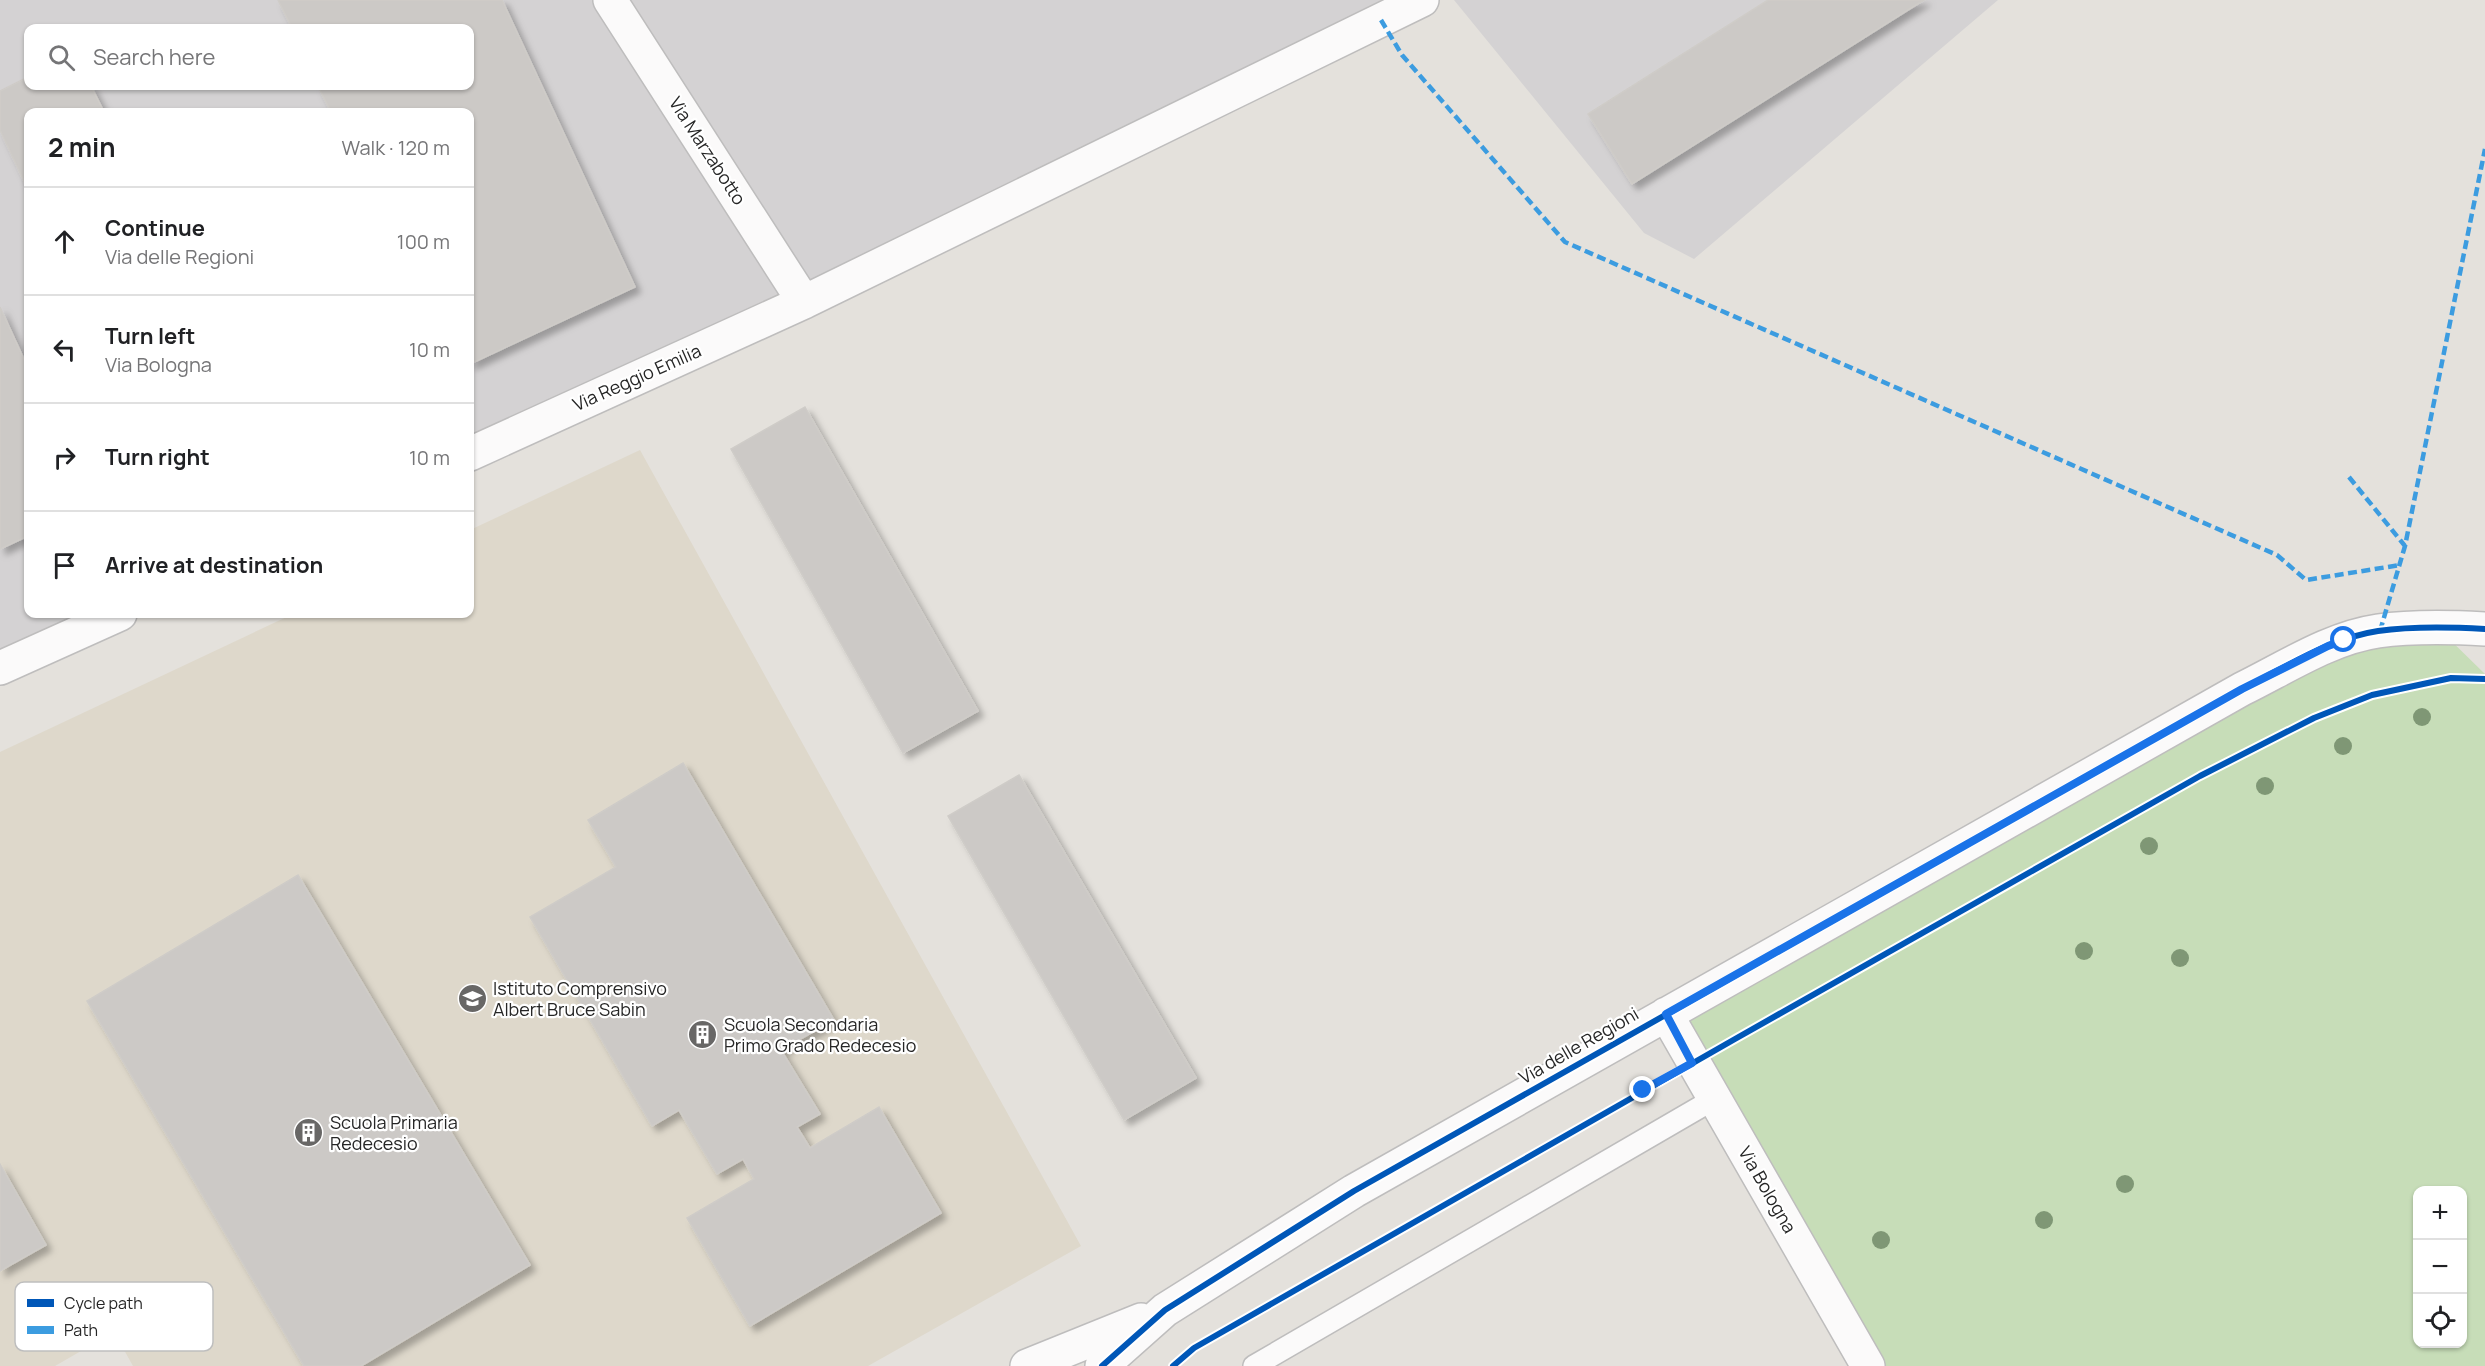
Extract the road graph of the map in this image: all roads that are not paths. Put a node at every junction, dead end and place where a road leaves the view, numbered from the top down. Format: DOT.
graph roads {
  1 [pos="610,0"];
  2 [pos="1422,0"];
  3 [pos="804,302"];
  4 [pos="474,452"];
  5 [pos="111,618"];
  6 [pos="2485,629"];
  7 [pos="0,668"];
  8 [pos="1666,1014"];
  9 [pos="1714,1099"];
  10 [pos="1165,1310"];
  11 [pos="1027,1366"];
  12 [pos="1102,1366"];
  13 [pos="1254,1366"];
  14 [pos="1868,1366"];
  1 -- 3 [label="street, Via Marzabotto"];
  2 -- 3 [label="street, Via Reggio Emilia"];
  3 -- 4 [label="street, Via Reggio Emilia"];
  5 -- 7 [label="street"];
  6 -- 8 [label="street, Via delle Regioni"];
  8 -- 9 [label="street, Via Bologna"];
  8 -- 10 [label="street, Via delle Regioni"];
  9 -- 13 [label="lane"];
  9 -- 14 [label="street, Via Bologna"];
  10 -- 11 [label="street, Via delle Regioni"];
  10 -- 12 [label="street, Via delle Regioni"];
}
